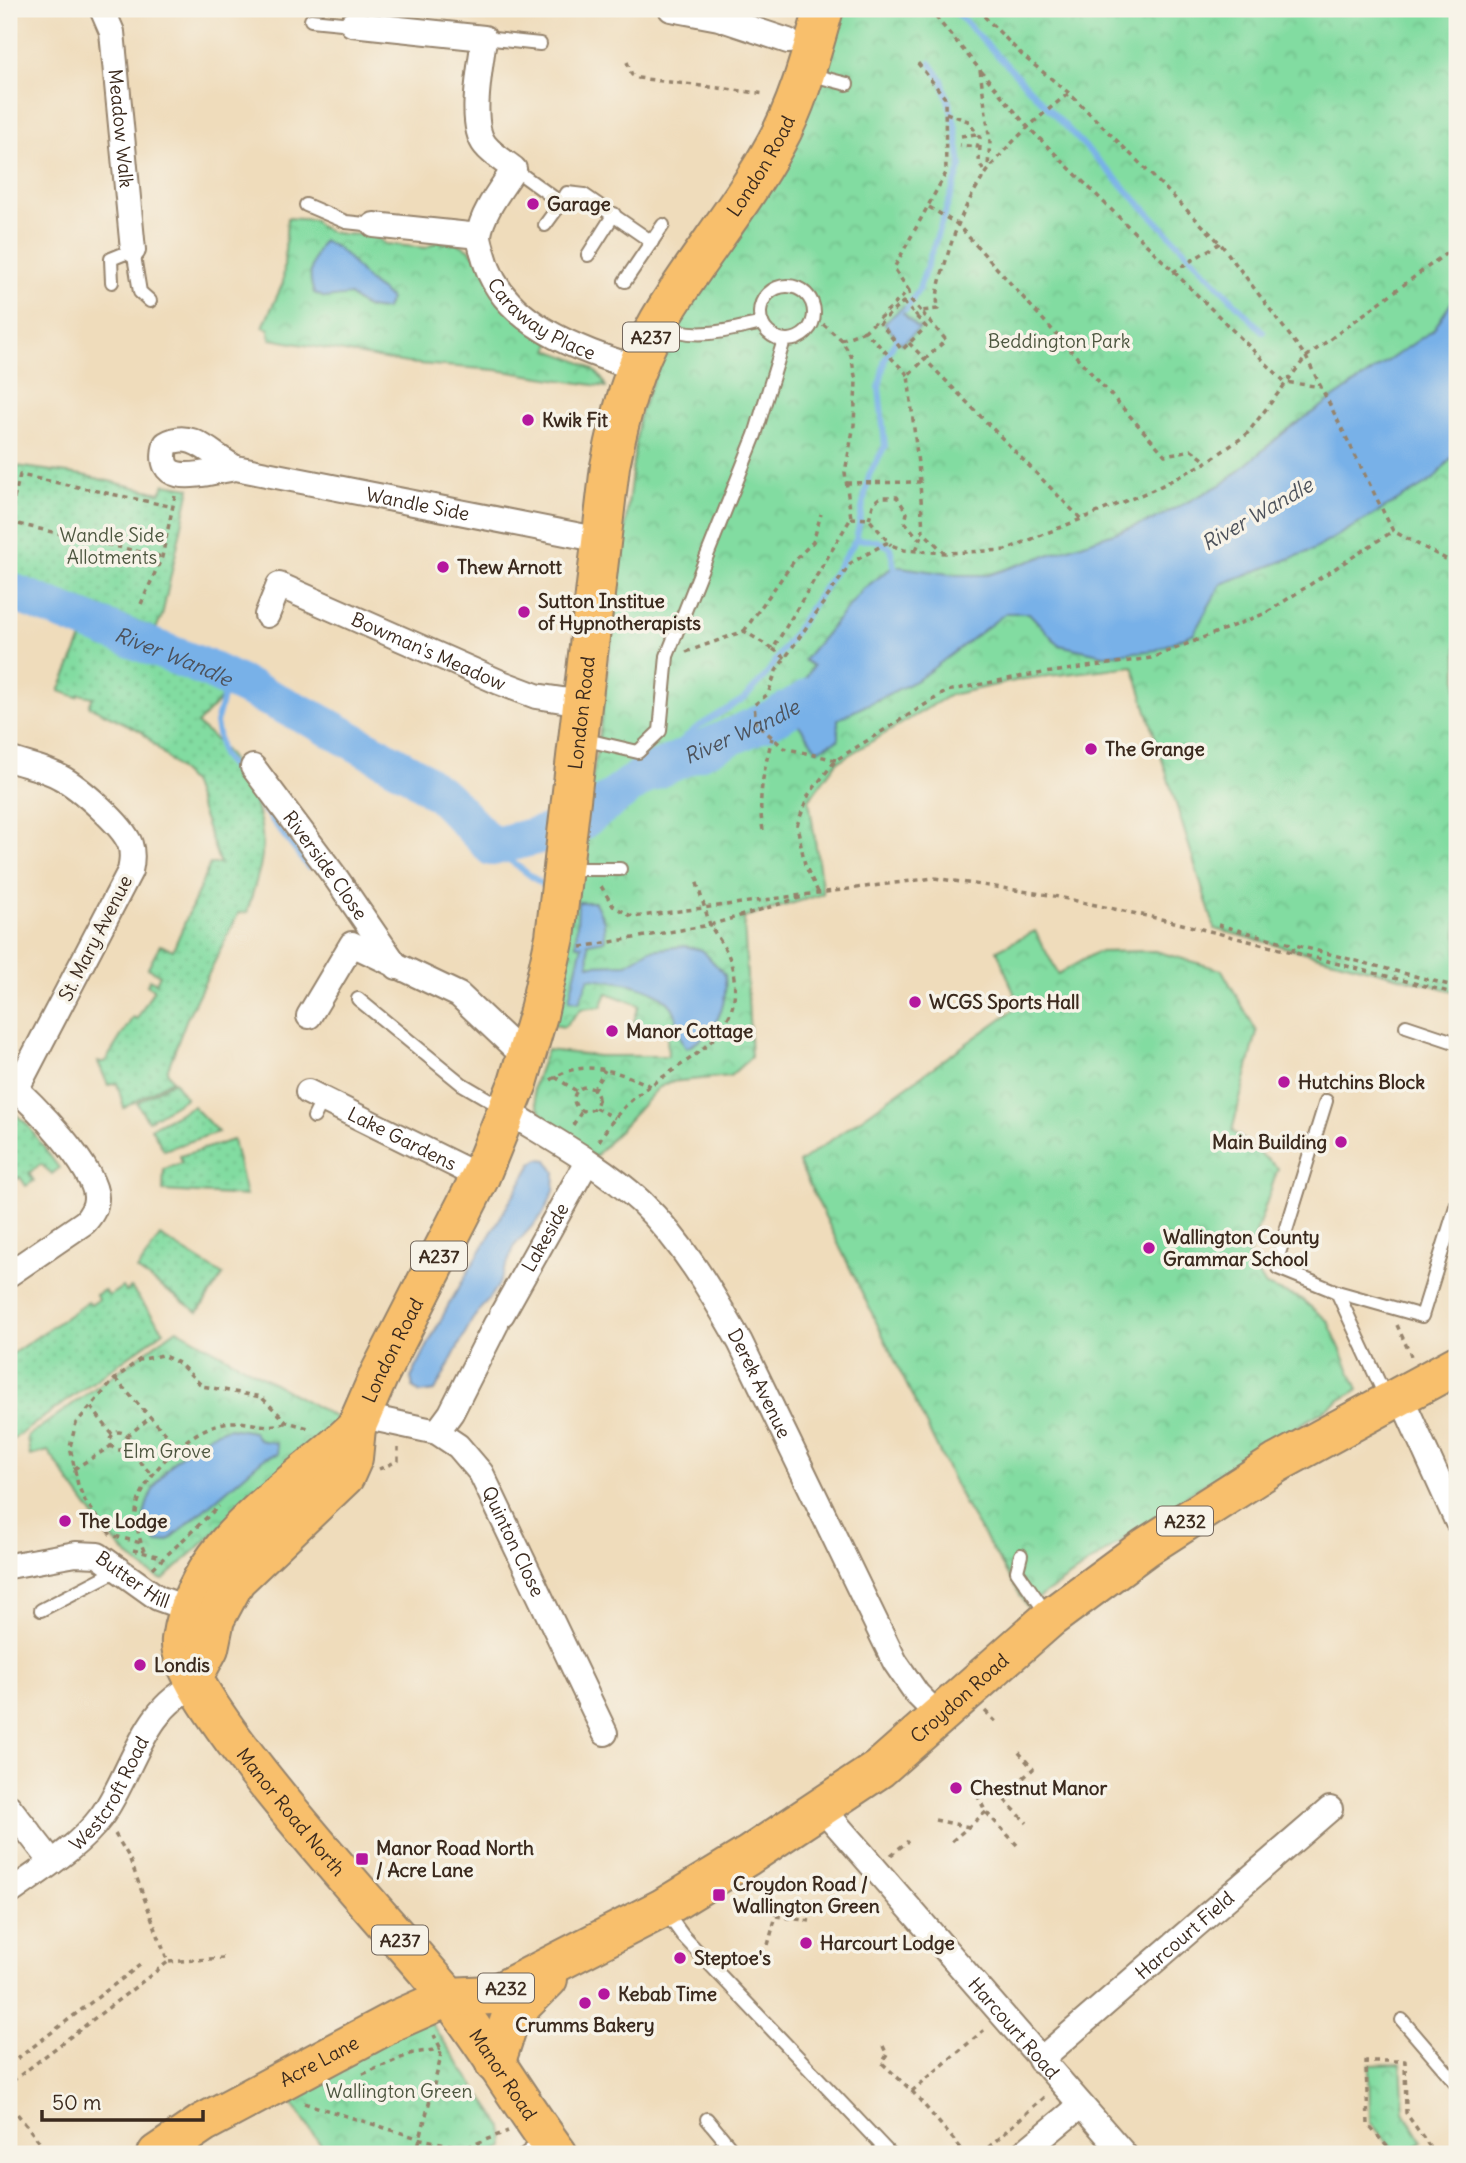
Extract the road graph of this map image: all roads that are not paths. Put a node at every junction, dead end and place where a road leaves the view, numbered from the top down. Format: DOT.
graph roads {
  1 [pos="102,9"];
  2 [pos="671,9"];
  3 [pos="824,9"];
  4 [pos="311,20"];
  5 [pos="352,24"];
  6 [pos="484,38"];
  7 [pos="540,44"];
  8 [pos="791,70"];
  9 [pos="847,84"];
  10 [pos="514,169"];
  11 [pos="561,203"];
  12 [pos="306,205"];
  13 [pos="614,214"];
  14 [pos="374,225"];
  15 [pos="545,225"];
  16 [pos="663,225"];
  17 [pos="479,236"];
  18 [pos="652,242"];
  19 [pos="133,250"];
  20 [pos="588,255"];
  21 [pos="625,281"];
  22 [pos="113,282"];
  23 [pos="150,301"];
  24 [pos="659,321"];
  25 [pos="762,323"];
  26 [pos="784,340"];
  27 [pos="637,368"];
  28 [pos="236,468"];
  29 [pos="601,540"];
  30 [pos="267,615"];
  31 [pos="580,721"];
  32 [pos="9,759"];
  33 [pos="253,766"];
  34 [pos="620,869"];
  35 [pos="572,879"];
  36 [pos="397,967"];
  37 [pos="358,999"];
  38 [pos="309,1016"];
  39 [pos="1406,1026"];
  40 [pos="1457,1043"];
  41 [pos="542,1072"];
  42 [pos="13,1087"];
  43 [pos="1326,1101"];
  44 [pos="315,1102"];
  45 [pos="507,1111"];
  46 [pos="579,1157"];
  47 [pos="480,1177"];
  48 [pos="1457,1203"];
  49 [pos="9,1274"];
  50 [pos="1337,1292"];
  51 [pos="1457,1365"];
  52 [pos="1401,1388"];
  53 [pos="359,1422"];
  54 [pos="437,1432"];
  55 [pos="1457,1521"];
  56 [pos="1021,1555"];
  57 [pos="120,1560"];
  58 [pos="9,1566"];
  59 [pos="41,1610"];
  60 [pos="202,1614"];
  61 [pos="1050,1618"];
  62 [pos="195,1680"];
  63 [pos="938,1715"];
  64 [pos="605,1733"];
  65 [pos="9,1807"];
  66 [pos="822,1808"];
  67 [pos="1329,1809"];
  68 [pos="52,1861"];
  69 [pos="9,1893"];
  70 [pos="663,1908"];
  71 [pos="559,1963"];
  72 [pos="448,1997"];
  73 [pos="1402,2020"];
  74 [pos="1040,2060"];
  75 [pos="495,2064"];
  76 [pos="1457,2084"];
  77 [pos="1080,2106"];
  78 [pos="707,2119"];
  79 [pos="541,2141"];
  80 [pos="726,2143"];
  81 [pos="157,2154"];
  82 [pos="712,2154"];
  83 [pos="736,2154"];
  84 [pos="890,2154"];
  85 [pos="1022,2154"];
  86 [pos="1124,2154"];
  1 -- 19 [label="street, Meadow Walk"];
  2 -- 8 [label="street"];
  3 -- 8 [label="main road, London Road / A237"];
  4 -- 5 [label="lane"];
  5 -- 6 [label="street"];
  6 -- 7 [label="lane"];
  6 -- 10 [label="street"];
  8 -- 9 [label="lane"];
  8 -- 24 [label="main road, London Road / A237"];
  10 -- 11 [label="lane"];
  10 -- 17 [label="street"];
  11 -- 13 [label="lane"];
  11 -- 15 [label="lane"];
  12 -- 14 [label="lane"];
  13 -- 18 [label="lane"];
  13 -- 20 [label="lane"];
  14 -- 17 [label="street"];
  16 -- 18 [label="lane"];
  17 -- 27 [label="street, Caraway Place"];
  18 -- 21 [label="lane"];
  19 -- 22 [label="lane"];
  19 -- 23 [label="lane"];
  24 -- 25 [label="lane"];
  24 -- 27 [label="main road, London Road / A237"];
  25 -- 26 [label="lane"];
  25 -- 26 [label="lane"];
  26 -- 31 [label="lane"];
  27 -- 29 [label="main road, London Road / A237"];
  28 -- 28 [label="street, Wandle Side"];
  28 -- 29 [label="street, Wandle Side"];
  29 -- 31 [label="main road, London Road / A237"];
  30 -- 31 [label="street, Bowman's Meadow"];
  31 -- 35 [label="main road, London Road / A237"];
  32 -- 42 [label="street, St. Mary Avenue"];
  33 -- 36 [label="street, Riverside Close"];
  34 -- 35 [label="lane"];
  35 -- 41 [label="main road, London Road / A237"];
  36 -- 38 [label="street, Riverside Close"];
  36 -- 41 [label="street, Riverside Close"];
  37 -- 45 [label="lane"];
  39 -- 40 [label="lane"];
  41 -- 45 [label="main road, London Road / A237"];
  42 -- 49 [label="street"];
  43 -- 50 [label="lane"];
  44 -- 47 [label="street, Lake Gardens"];
  45 -- 46 [label="street, Derek Avenue"];
  45 -- 47 [label="main road, London Road / A237"];
  46 -- 54 [label="street, Lakeside"];
  46 -- 63 [label="street, Derek Avenue"];
  47 -- 53 [label="main road, London Road / A237"];
  48 -- 50 [label="lane"];
  50 -- 52 [label="lane"];
  51 -- 52 [label="main road, Croydon Road / A232"];
  52 -- 55 [label="street"];
  52 -- 61 [label="main road, Croydon Road / A232"];
  53 -- 54 [label="street, Quinton Close"];
  53 -- 60 [label="main road, London Road / A237"];
  54 -- 64 [label="street, Quinton Close"];
  56 -- 61 [label="lane"];
  57 -- 58 [label="street, Butter Hill"];
  57 -- 59 [label="lane"];
  57 -- 60 [label="street, Butter Hill"];
  60 -- 62 [label="main road, Manor Road North / A237"];
  61 -- 63 [label="main road, Croydon Road / A232"];
  62 -- 68 [label="street, Westcroft Road"];
  62 -- 72 [label="main road, Manor Road North / A237"];
  63 -- 66 [label="main road, Croydon Road / A232"];
  65 -- 68 [label="street"];
  66 -- 70 [label="main road, Croydon Road / A232"];
  66 -- 74 [label="street, Harcourt Road"];
  67 -- 74 [label="street, Harcourt Field"];
  68 -- 69 [label="street, Westcroft Road"];
  70 -- 71 [label="main road, Croydon Road / A232"];
  70 -- 84 [label="lane"];
  71 -- 72 [label="main road, Croydon Road / A232"];
  71 -- 75 [label="main road"];
  72 -- 75 [label="main road, Manor Road / A237"];
  72 -- 81 [label="main road, Acre Lane / A232"];
  73 -- 76 [label="lane"];
  74 -- 77 [label="street, Harcourt Road"];
  75 -- 79 [label="main road, Manor Road / A237"];
  77 -- 85 [label="street"];
  77 -- 86 [label="street, Harcourt Road"];
  78 -- 80 [label="lane"];
  80 -- 82 [label="lane"];
  80 -- 83 [label="lane"];
}
